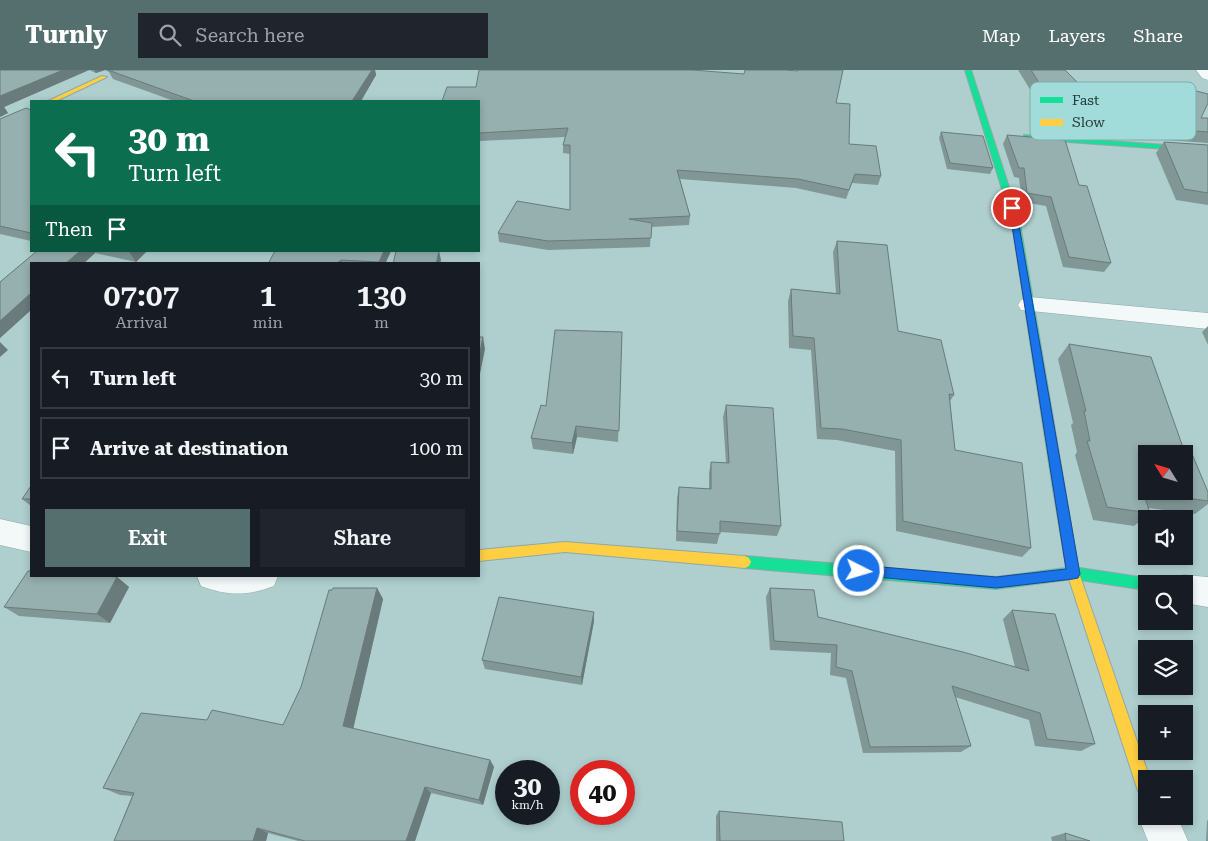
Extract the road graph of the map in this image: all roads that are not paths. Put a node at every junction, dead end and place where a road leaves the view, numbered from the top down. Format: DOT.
graph roads {
  1 [pos="968,70"];
  2 [pos="1204,70"];
  3 [pos="1208,75"];
  4 [pos="104,78"];
  5 [pos="53,100"];
  6 [pos="1017,136"];
  7 [pos="1030,137"];
  8 [pos="1072,140"];
  9 [pos="1208,150"];
  10 [pos="1029,305"];
  11 [pos="1208,321"];
  12 [pos="0,532"];
  13 [pos="30,539"];
  14 [pos="480,556"];
  15 [pos="1073,574"];
  16 [pos="216,577"];
  17 [pos="254,577"];
  18 [pos="1138,583"];
  19 [pos="1193,590"];
  20 [pos="1208,592"];
  21 [pos="1139,770"];
  22 [pos="1161,825"];
  23 [pos="1168,841"];
  1 -- 10 [label="street"];
  2 -- 3 [label="street"];
  4 -- 5 [label="street"];
  6 -- 7 [label="street"];
  8 -- 9 [label="street"];
  10 -- 11 [label="street"];
  10 -- 15 [label="street"];
  12 -- 13 [label="street"];
  14 -- 15 [label="street"];
  15 -- 18 [label="street"];
  15 -- 21 [label="street"];
  16 -- 17 [label="street"];
  19 -- 20 [label="street"];
  22 -- 23 [label="street"];
}
